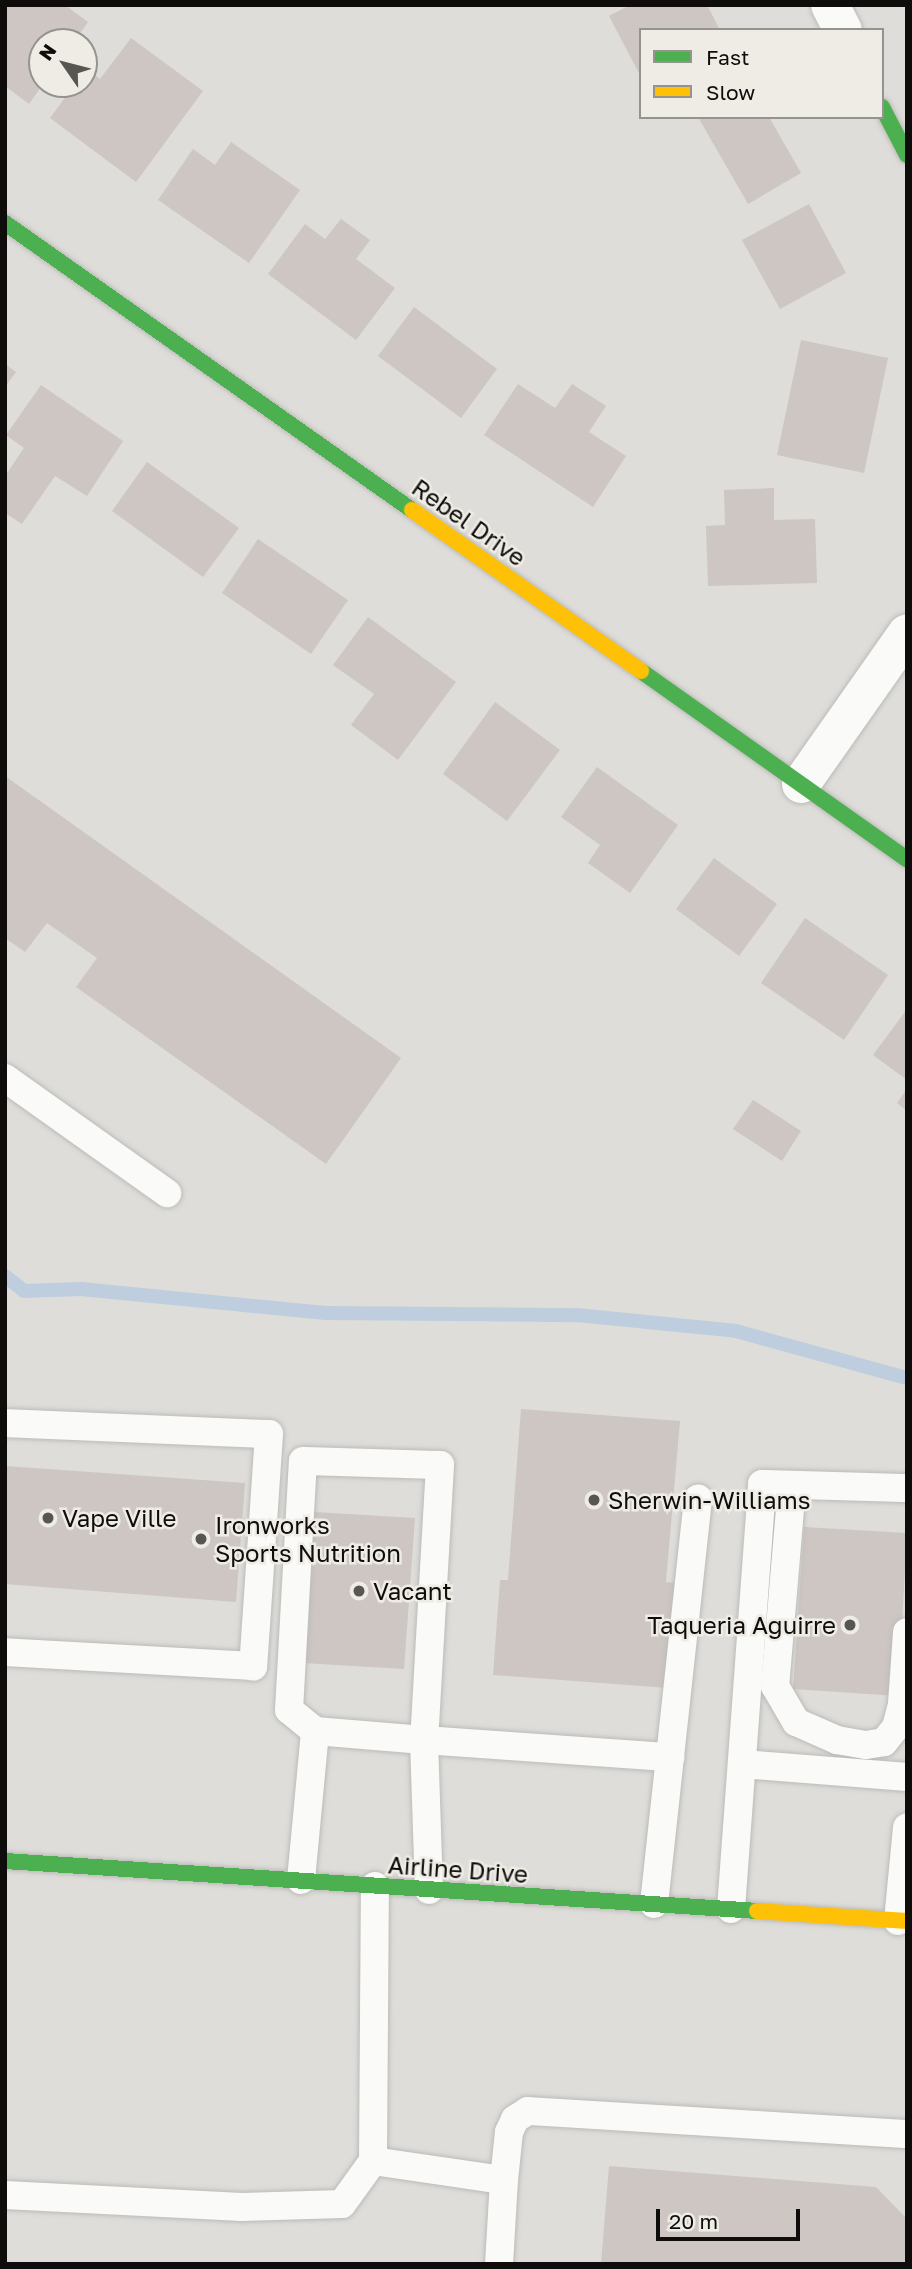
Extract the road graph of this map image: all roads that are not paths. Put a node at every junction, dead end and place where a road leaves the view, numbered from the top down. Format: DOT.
graph roads {
  1 [pos="831,5"];
  2 [pos="842,28"];
  3 [pos="884,111"];
  4 [pos="907,155"];
  5 [pos="5,223"];
  6 [pos="907,634"];
  7 [pos="801,784"];
  8 [pos="907,859"];
  9 [pos="5,1078"];
  10 [pos="167,1193"];
  11 [pos="5,1423"];
  12 [pos="792,1485"];
  13 [pos="907,1488"];
  14 [pos="698,1498"];
  15 [pos="907,1632"];
  16 [pos="5,1652"];
  17 [pos="315,1731"];
  18 [pos="424,1740"];
  19 [pos="670,1757"];
  20 [pos="742,1764"];
  21 [pos="907,1777"];
  22 [pos="907,1827"];
  23 [pos="5,1861"];
  24 [pos="300,1880"];
  25 [pos="375,1886"];
  26 [pos="429,1890"];
  27 [pos="654,1904"];
  28 [pos="731,1909"];
  29 [pos="902,1921"];
  30 [pos="907,2134"];
  31 [pos="373,2161"];
  32 [pos="504,2180"];
  33 [pos="5,2195"];
  34 [pos="499,2264"];
  1 -- 2 [label="street"];
  3 -- 4 [label="street"];
  5 -- 7 [label="street, Rebel Drive"];
  6 -- 7 [label="street"];
  7 -- 8 [label="street, Rebel Drive"];
  9 -- 10 [label="lane"];
  11 -- 16 [label="lane"];
  12 -- 13 [label="lane"];
  12 -- 15 [label="lane"];
  12 -- 20 [label="lane"];
  14 -- 19 [label="lane"];
  17 -- 18 [label="lane"];
  17 -- 18 [label="lane"];
  17 -- 24 [label="lane"];
  18 -- 19 [label="lane"];
  18 -- 26 [label="lane"];
  19 -- 27 [label="lane"];
  20 -- 21 [label="lane"];
  20 -- 28 [label="lane"];
  22 -- 29 [label="lane"];
  23 -- 24 [label="street, Airline Drive"];
  24 -- 25 [label="street, Airline Drive"];
  25 -- 26 [label="street, Airline Drive"];
  25 -- 31 [label="lane"];
  26 -- 27 [label="street, Airline Drive"];
  27 -- 28 [label="street, Airline Drive"];
  28 -- 29 [label="street, Airline Drive"];
  30 -- 32 [label="lane"];
  31 -- 32 [label="lane"];
  31 -- 33 [label="lane"];
  32 -- 34 [label="lane"];
}
